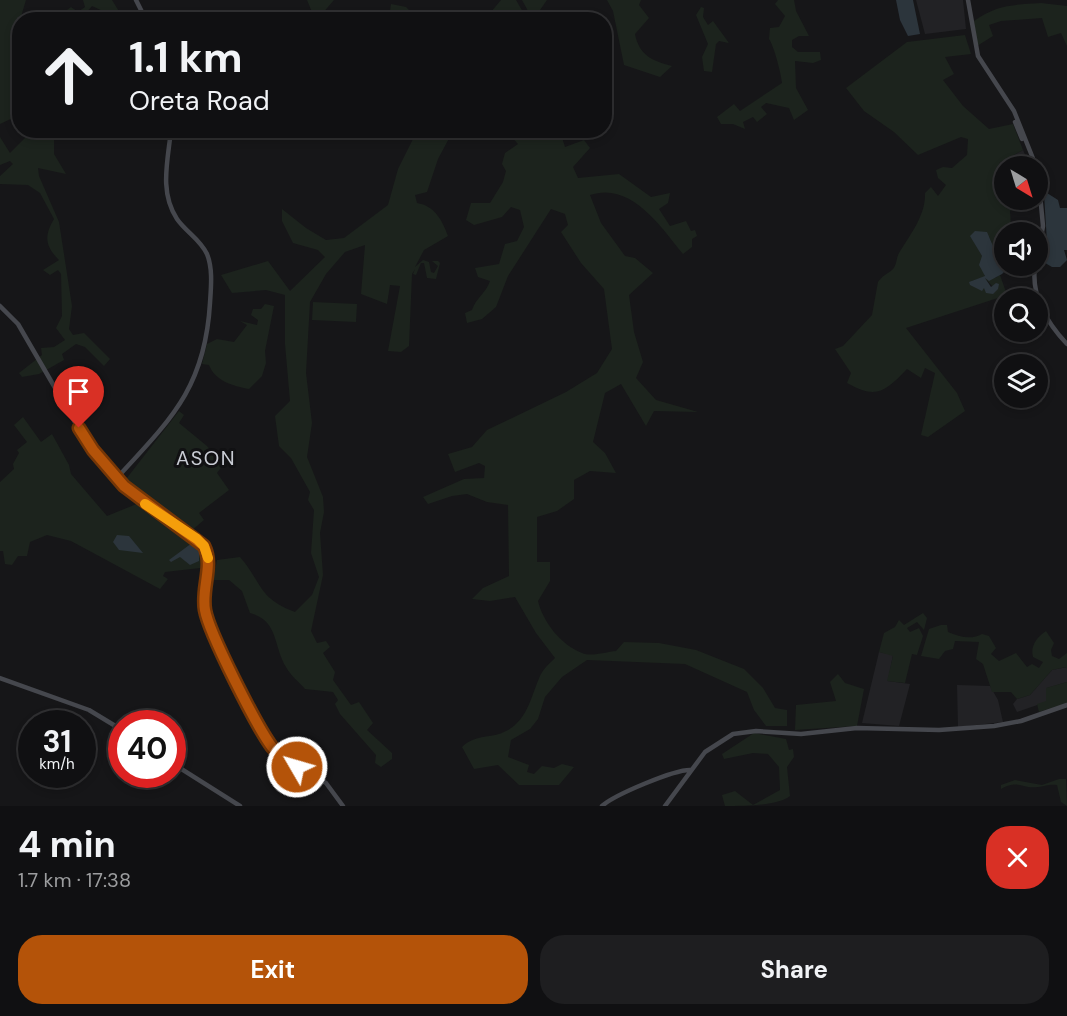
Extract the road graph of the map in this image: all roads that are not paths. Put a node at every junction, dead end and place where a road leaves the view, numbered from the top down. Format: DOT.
graph roads {
  1 [pos="967,0"];
  2 [pos="170,138"];
  3 [pos="1031,156"];
  4 [pos="1035,276"];
  5 [pos="0,306"];
  6 [pos="1048,326"];
  7 [pos="1067,346"];
  8 [pos="118,480"];
  9 [pos="0,678"];
  10 [pos="1067,706"];
  11 [pos="108,722"];
  12 [pos="691,770"];
  13 [pos="186,772"];
  14 [pos="240,806"];
  15 [pos="343,806"];
  16 [pos="602,806"];
  17 [pos="665,806"];
  1 -- 3 [label="main road"];
  2 -- 8 [label="main road"];
  4 -- 7 [label="main road"];
  5 -- 8 [label="main road"];
  6 -- 7 [label="main road"];
  8 -- 15 [label="main road"];
  9 -- 11 [label="main road"];
  10 -- 12 [label="main road"];
  12 -- 16 [label="main road"];
  12 -- 17 [label="main road"];
  13 -- 14 [label="main road"];
}
